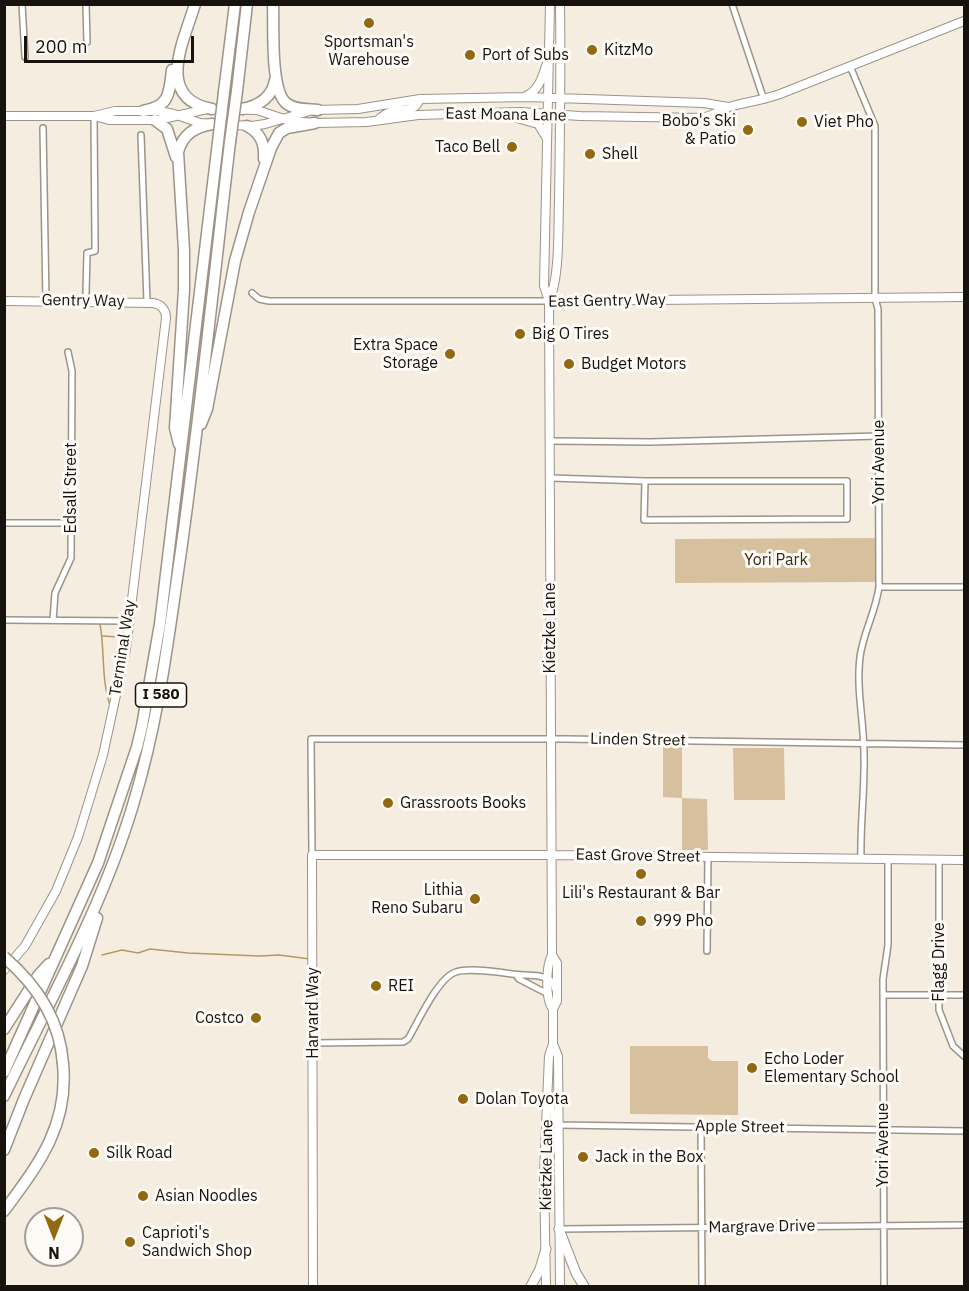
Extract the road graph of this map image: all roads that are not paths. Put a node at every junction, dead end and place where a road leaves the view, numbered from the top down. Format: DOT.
graph roads {
  1 [pos="22,4"];
  2 [pos="86,4"];
  3 [pos="195,4"];
  4 [pos="235,4"];
  5 [pos="247,4"];
  6 [pos="273,4"];
  7 [pos="550,4"];
  8 [pos="560,4"];
  9 [pos="732,4"];
  10 [pos="964,19"];
  11 [pos="184,39"];
  12 [pos="87,42"];
  13 [pos="550,52"];
  14 [pos="25,57"];
  15 [pos="850,66"];
  16 [pos="276,74"];
  17 [pos="525,97"];
  18 [pos="549,98"];
  19 [pos="420,99"];
  20 [pos="561,99"];
  21 [pos="764,100"];
  22 [pos="729,107"];
  23 [pos="212,109"];
  24 [pos="242,109"];
  25 [pos="318,110"];
  26 [pos="143,111"];
  27 [pos="494,113"];
  28 [pos="548,114"];
  29 [pos="178,115"];
  30 [pos="561,115"];
  31 [pos="4,116"];
  32 [pos="94,116"];
  33 [pos="282,118"];
  34 [pos="154,120"];
  35 [pos="376,121"];
  36 [pos="315,123"];
  37 [pos="212,124"];
  38 [pos="248,126"];
  39 [pos="43,128"];
  40 [pos="141,135"];
  41 [pos="548,141"];
  42 [pos="178,165"];
  43 [pos="259,183"];
  44 [pos="86,293"];
  45 [pos="252,293"];
  46 [pos="964,297"];
  47 [pos="876,298"];
  48 [pos="4,301"];
  49 [pos="46,301"];
  50 [pos="549,301"];
  51 [pos="147,302"];
  52 [pos="160,306"];
  53 [pos="68,352"];
  54 [pos="879,436"];
  55 [pos="196,438"];
  56 [pos="550,441"];
  57 [pos="181,450"];
  58 [pos="550,478"];
  59 [pos="645,481"];
  60 [pos="4,523"];
  61 [pos="71,523"];
  62 [pos="879,587"];
  63 [pos="964,587"];
  64 [pos="4,620"];
  65 [pos="53,620"];
  66 [pos="128,621"];
  67 [pos="311,739"];
  68 [pos="551,739"];
  69 [pos="863,743"];
  70 [pos="964,745"];
  71 [pos="312,855"];
  72 [pos="552,855"];
  73 [pos="708,856"];
  74 [pos="861,859"];
  75 [pos="888,859"];
  76 [pos="939,860"];
  77 [pos="964,860"];
  78 [pos="105,885"];
  79 [pos="707,951"];
  80 [pos="552,955"];
  81 [pos="4,957"];
  82 [pos="56,958"];
  83 [pos="4,970"];
  84 [pos="516,975"];
  85 [pos="548,978"];
  86 [pos="552,994"];
  87 [pos="883,995"];
  88 [pos="939,995"];
  89 [pos="964,995"];
  90 [pos="4,1029"];
  91 [pos="313,1043"];
  92 [pos="553,1044"];
  93 [pos="964,1056"];
  94 [pos="4,1072"];
  95 [pos="548,1086"];
  96 [pos="4,1096"];
  97 [pos="559,1125"];
  98 [pos="701,1127"];
  99 [pos="884,1130"];
  100 [pos="964,1131"];
  101 [pos="4,1150"];
  102 [pos="4,1211"];
  103 [pos="964,1225"];
  104 [pos="883,1226"];
  105 [pos="701,1228"];
  106 [pos="560,1229"];
  107 [pos="546,1249"];
  108 [pos="313,1287"];
  109 [pos="531,1287"];
  110 [pos="546,1287"];
  111 [pos="560,1287"];
  112 [pos="584,1287"];
  113 [pos="702,1287"];
  114 [pos="884,1287"];
  1 -- 14 [label="street"];
  2 -- 12 [label="street"];
  3 -- 11 [label="highway"];
  4 -- 57 [label="highway, I 580, bridge"];
  5 -- 55 [label="highway, I 580, bridge"];
  6 -- 16 [label="highway"];
  7 -- 13 [label="main road, Kietzke Lane"];
  8 -- 20 [label="main road, Kietzke Lane"];
  9 -- 21 [label="street"];
  10 -- 15 [label="main road, East Moana Lane"];
  11 -- 23 [label="highway"];
  11 -- 26 [label="highway"];
  13 -- 17 [label="main road"];
  13 -- 18 [label="main road, Kietzke Lane"];
  15 -- 21 [label="main road, East Moana Lane"];
  15 -- 47 [label="street, Yori Avenue"];
  16 -- 24 [label="highway"];
  16 -- 25 [label="highway"];
  17 -- 18 [label="main road, East Moana Lane"];
  17 -- 19 [label="main road, East Moana Lane"];
  18 -- 20 [label="main road, East Moana Lane"];
  18 -- 28 [label="main road, Kietzke Lane"];
  19 -- 25 [label="main road, East Moana Lane"];
  19 -- 35 [label="main road"];
  20 -- 22 [label="main road, East Moana Lane"];
  20 -- 30 [label="main road, Kietzke Lane"];
  21 -- 22 [label="main road, East Moana Lane"];
  22 -- 30 [label="main road, East Moana Lane"];
  23 -- 24 [label="main road, East Moana Lane"];
  23 -- 29 [label="main road, East Moana Lane"];
  24 -- 33 [label="main road, East Moana Lane"];
  25 -- 33 [label="main road, East Moana Lane"];
  26 -- 29 [label="main road, East Moana Lane"];
  26 -- 32 [label="main road, East Moana Lane"];
  27 -- 28 [label="main road, East Moana Lane"];
  27 -- 35 [label="main road, East Moana Lane"];
  27 -- 41 [label="main road"];
  28 -- 30 [label="main road, East Moana Lane"];
  28 -- 41 [label="main road, Kietzke Lane"];
  29 -- 34 [label="main road, East Moana Lane"];
  29 -- 37 [label="main road, East Moana Lane"];
  30 -- 50 [label="main road, Kietzke Lane"];
  31 -- 32 [label="main road, East Moana Lane"];
  32 -- 34 [label="main road, East Moana Lane"];
  32 -- 44 [label="street"];
  33 -- 36 [label="main road, East Moana Lane"];
  33 -- 38 [label="main road, East Moana Lane"];
  34 -- 42 [label="highway"];
  35 -- 36 [label="main road, East Moana Lane"];
  36 -- 43 [label="highway"];
  37 -- 38 [label="main road, East Moana Lane"];
  37 -- 42 [label="highway"];
  38 -- 43 [label="highway"];
  39 -- 49 [label="street"];
  40 -- 51 [label="street"];
  41 -- 50 [label="main road, Kietzke Lane"];
  42 -- 57 [label="highway"];
  43 -- 55 [label="highway"];
  45 -- 50 [label="street, East Gentry Way"];
  46 -- 47 [label="main road, East Gentry Way"];
  47 -- 50 [label="main road, East Gentry Way"];
  47 -- 54 [label="street, Yori Avenue"];
  48 -- 49 [label="main road, Gentry Way"];
  49 -- 51 [label="main road, Gentry Way"];
  50 -- 56 [label="main road, Kietzke Lane"];
  51 -- 52 [label="main road, Gentry Way"];
  52 -- 66 [label="main road, Terminal Way"];
  53 -- 61 [label="street, Edsall Street"];
  54 -- 56 [label="street"];
  54 -- 62 [label="street, Yori Avenue"];
  55 -- 78 [label="highway, I 580"];
  56 -- 58 [label="main road, Kietzke Lane"];
  57 -- 82 [label="highway, I 580"];
  58 -- 59 [label="street"];
  58 -- 68 [label="main road, Kietzke Lane"];
  59 -- 59 [label="street"];
  60 -- 61 [label="street"];
  61 -- 65 [label="street, Edsall Street"];
  62 -- 63 [label="street"];
  62 -- 69 [label="street, Yori Avenue"];
  64 -- 65 [label="street"];
  65 -- 66 [label="street"];
  66 -- 83 [label="main road, Terminal Way"];
  67 -- 68 [label="street, Linden Street"];
  67 -- 71 [label="street, Harvard Way"];
  68 -- 69 [label="street, Linden Street"];
  68 -- 72 [label="main road, Kietzke Lane"];
  69 -- 70 [label="street, Linden Street"];
  69 -- 74 [label="street, Yori Avenue"];
  71 -- 72 [label="main road, East Grove Street"];
  71 -- 91 [label="main road, Harvard Way"];
  72 -- 73 [label="main road, East Grove Street"];
  72 -- 80 [label="main road, Kietzke Lane"];
  73 -- 74 [label="main road, East Grove Street"];
  73 -- 79 [label="street"];
  74 -- 75 [label="main road, East Grove Street"];
  75 -- 76 [label="main road, East Grove Street"];
  75 -- 87 [label="street, Yori Avenue"];
  76 -- 77 [label="main road, East Grove Street"];
  76 -- 88 [label="street, Flagg Drive"];
  78 -- 96 [label="highway, I 580"];
  78 -- 101 [label="highway"];
  80 -- 85 [label="main road, Kietzke Lane"];
  80 -- 86 [label="main road, Kietzke Lane"];
  81 -- 102 [label="highway, bridge"];
  82 -- 90 [label="highway"];
  82 -- 94 [label="highway, I 580"];
  84 -- 85 [label="street"];
  84 -- 86 [label="street"];
  84 -- 91 [label="street"];
  85 -- 86 [label="main road, Kietzke Lane"];
  86 -- 92 [label="main road, Kietzke Lane"];
  87 -- 88 [label="street"];
  87 -- 99 [label="street, Yori Avenue"];
  88 -- 89 [label="street"];
  88 -- 93 [label="street, Flagg Drive"];
  91 -- 108 [label="main road, Harvard Way"];
  92 -- 95 [label="main road, Kietzke Lane"];
  92 -- 97 [label="main road, Kietzke Lane"];
  95 -- 97 [label="street"];
  95 -- 107 [label="main road, Kietzke Lane"];
  97 -- 98 [label="street, Apple Street"];
  97 -- 106 [label="main road, Kietzke Lane"];
  98 -- 99 [label="street, Apple Street"];
  98 -- 105 [label="street"];
  99 -- 100 [label="street, Apple Street"];
  99 -- 104 [label="street, Yori Avenue"];
  103 -- 104 [label="street, Margrave Drive"];
  104 -- 105 [label="street, Margrave Drive"];
  104 -- 114 [label="street, Yori Avenue"];
  105 -- 106 [label="street, Margrave Drive"];
  105 -- 113 [label="street"];
  106 -- 111 [label="main road, Kietzke Lane"];
  106 -- 112 [label="main road"];
  107 -- 109 [label="main road"];
  107 -- 110 [label="main road, Kietzke Lane"];
}
